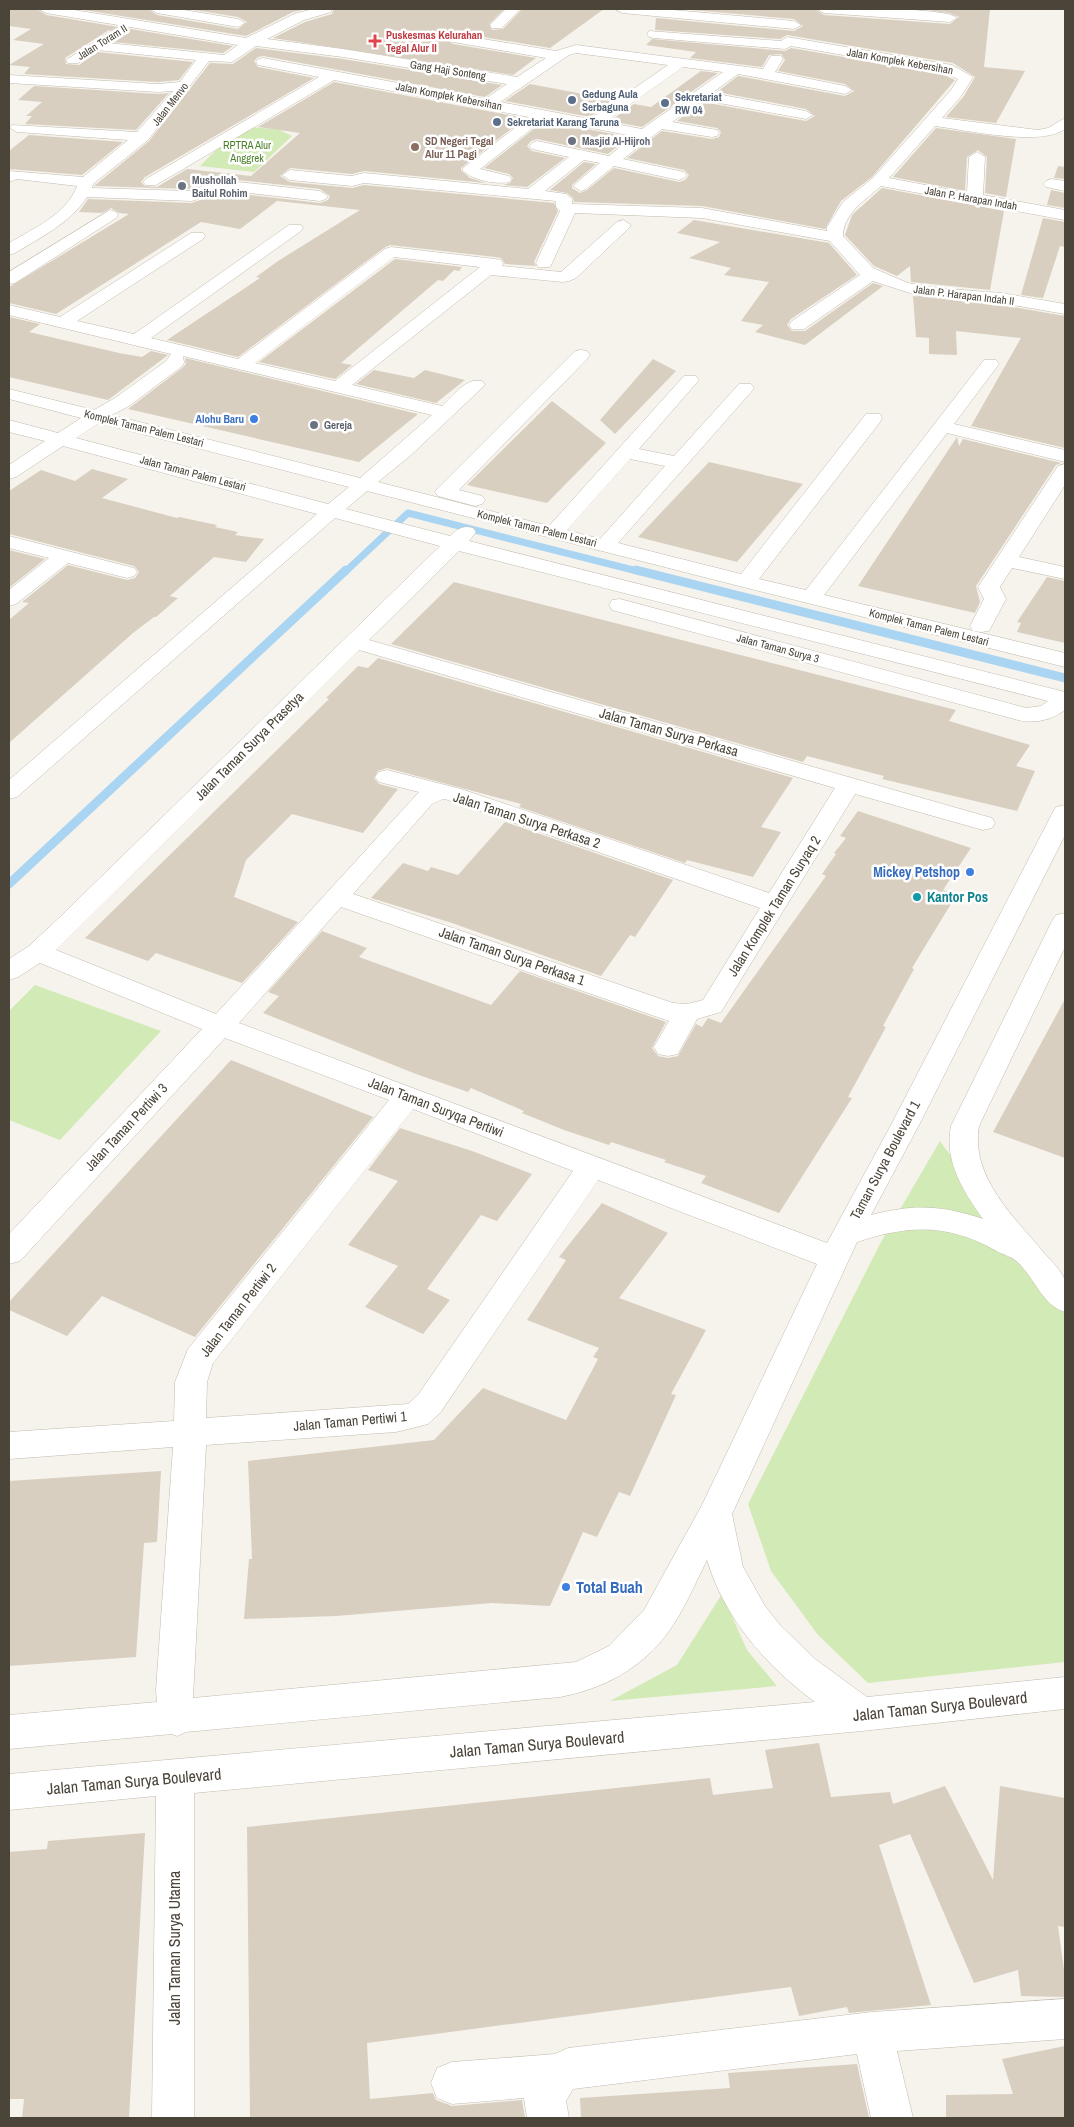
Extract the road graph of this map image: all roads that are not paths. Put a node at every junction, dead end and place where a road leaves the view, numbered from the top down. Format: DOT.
graph roads {
  1 [pos="46,9"];
  2 [pos="157,9"];
  3 [pos="326,9"];
  4 [pos="512,9"];
  5 [pos="622,9"];
  6 [pos="807,17"];
  7 [pos="950,18"];
  8 [pos="130,23"];
  9 [pos="497,25"];
  10 [pos="271,30"];
  11 [pos="654,34"];
  12 [pos="453,38"];
  13 [pos="250,42"];
  14 [pos="786,43"];
  15 [pos="94,46"];
  16 [pos="558,56"];
  17 [pos="204,57"];
  18 [pos="72,60"];
  19 [pos="263,62"];
  20 [pos="680,63"];
  21 [pos="737,69"];
  22 [pos="334,74"];
  23 [pos="767,74"];
  24 [pos="9,79"];
  25 [pos="519,82"];
  26 [pos="184,86"];
  27 [pos="845,90"];
  28 [pos="700,95"];
  29 [pos="489,103"];
  30 [pos="543,113"];
  31 [pos="806,115"];
  32 [pos="929,121"];
  33 [pos="594,122"];
  34 [pos="1065,122"];
  35 [pos="659,124"];
  36 [pos="17,128"];
  37 [pos="712,133"];
  38 [pos="645,134"];
  39 [pos="143,137"];
  40 [pos="537,146"];
  41 [pos="580,155"];
  42 [pos="977,158"];
  43 [pos="613,161"];
  44 [pos="10,174"];
  45 [pos="290,175"];
  46 [pos="679,175"];
  47 [pos="355,180"];
  48 [pos="878,180"];
  49 [pos="151,182"];
  50 [pos="581,186"];
  51 [pos="84,187"];
  52 [pos="535,190"];
  53 [pos="975,198"];
  54 [pos="569,209"];
  55 [pos="1064,213"];
  56 [pos="110,215"];
  57 [pos="623,225"];
  58 [pos="295,228"];
  59 [pos="197,236"];
  60 [pos="835,237"];
  61 [pos="9,250"];
  62 [pos="544,263"];
  63 [pos="489,270"];
  64 [pos="871,275"];
  65 [pos="9,279"];
  66 [pos="1065,309"];
  67 [pos="9,310"];
  68 [pos="62,323"];
  69 [pos="798,326"];
  70 [pos="136,341"];
  71 [pos="179,355"];
  72 [pos="581,355"];
  73 [pos="990,364"];
  74 [pos="241,365"];
  75 [pos="690,380"];
  76 [pos="476,385"];
  77 [pos="339,386"];
  78 [pos="745,388"];
  79 [pos="9,394"];
  80 [pos="106,410"];
  81 [pos="446,413"];
  82 [pos="873,418"];
  83 [pos="9,426"];
  84 [pos="943,427"];
  85 [pos="64,439"];
  86 [pos="625,452"];
  87 [pos="1065,456"];
  88 [pos="678,463"];
  89 [pos="1065,470"];
  90 [pos="9,474"];
  91 [pos="9,482"];
  92 [pos="364,485"];
  93 [pos="1044,503"];
  94 [pos="1065,508"];
  95 [pos="332,510"];
  96 [pos="376,523"];
  97 [pos="557,528"];
  98 [pos="469,529"];
  99 [pos="9,542"];
  100 [pos="605,545"];
  101 [pos="65,556"];
  102 [pos="513,558"];
  103 [pos="1005,560"];
  104 [pos="127,572"];
  105 [pos="1065,573"];
  106 [pos="746,582"];
  107 [pos="815,593"];
  108 [pos="9,600"];
  109 [pos="981,626"];
  110 [pos="354,642"];
  111 [pos="1065,647"];
  112 [pos="1065,660"];
  113 [pos="1063,698"];
  114 [pos="387,777"];
  115 [pos="849,784"];
  116 [pos="9,792"];
  117 [pos="437,792"];
  118 [pos="1065,812"];
  119 [pos="983,823"];
  120 [pos="1059,843"];
  121 [pos="338,897"];
  122 [pos="775,904"];
  123 [pos="1065,921"];
  124 [pos="38,952"];
  125 [pos="9,970"];
  126 [pos="243,1002"];
  127 [pos="687,1013"];
  128 [pos="221,1026"];
  129 [pos="668,1046"];
  130 [pos="408,1096"];
  131 [pos="592,1166"];
  132 [pos="840,1246"];
  133 [pos="9,1253"];
  134 [pos="1031,1257"];
  135 [pos="1065,1300"];
  136 [pos="190,1433"];
  137 [pos="9,1445"];
  138 [pos="715,1514"];
  139 [pos="1065,1693"];
  140 [pos="862,1714"];
  141 [pos="177,1718"];
  142 [pos="9,1732"];
  143 [pos="175,1777"];
  144 [pos="9,1792"];
  145 [pos="1065,2019"];
  146 [pos="872,2032"];
  147 [pos="559,2074"];
  148 [pos="452,2083"];
  149 [pos="173,2118"];
  150 [pos="548,2118"];
  151 [pos="892,2118"];
  1 -- 8 [label="street, Gang Haji Sonteng"];
  2 -- 8 [label="street, Jalan Toram II"];
  2 -- 10 [label="street"];
  3 -- 10 [label="street"];
  4 -- 9 [label="street"];
  5 -- 6 [label="street"];
  6 -- 7 [label="street"];
  6 -- 14 [label="street"];
  8 -- 13 [label="street, Gang Haji Sonteng"];
  8 -- 15 [label="street, Jalan Toram II"];
  10 -- 13 [label="street"];
  11 -- 14 [label="street"];
  12 -- 16 [label="street"];
  13 -- 17 [label="street"];
  13 -- 25 [label="street, Gang Haji Sonteng"];
  14 -- 23 [label="street"];
  14 -- 32 [label="street, Jalan Komplek Kebersihan"];
  15 -- 17 [label="street"];
  15 -- 18 [label="street, Jalan Toram II"];
  16 -- 20 [label="street"];
  16 -- 25 [label="street"];
  17 -- 26 [label="street, Jalan Menvo"];
  19 -- 22 [label="street, Jalan Komplek Kebersihan"];
  20 -- 21 [label="street"];
  20 -- 33 [label="street"];
  21 -- 23 [label="street"];
  21 -- 28 [label="street"];
  22 -- 29 [label="street, Jalan Komplek Kebersihan"];
  22 -- 49 [label="street"];
  23 -- 27 [label="street"];
  24 -- 26 [label="street"];
  25 -- 29 [label="street, Gang Haji Sonteng"];
  26 -- 39 [label="street, Jalan Menvo"];
  28 -- 31 [label="street"];
  28 -- 35 [label="street"];
  29 -- 30 [label="street, Jalan Komplek Kebersihan"];
  30 -- 33 [label="street, Jalan Komplek Kebersihan"];
  30 -- 52 [label="street"];
  32 -- 34 [label="street"];
  32 -- 48 [label="street, Jalan Komplek Kebersihan"];
  33 -- 38 [label="street, Jalan Komplek Kebersihan"];
  35 -- 37 [label="street"];
  35 -- 38 [label="street"];
  36 -- 39 [label="street"];
  38 -- 43 [label="street"];
  39 -- 51 [label="street, Jalan Menvo"];
  40 -- 41 [label="street"];
  41 -- 43 [label="street"];
  41 -- 52 [label="street"];
  42 -- 53 [label="street"];
  43 -- 46 [label="street"];
  43 -- 50 [label="street"];
  44 -- 51 [label="street"];
  45 -- 47 [label="street"];
  47 -- 51 [label="street"];
  47 -- 52 [label="street"];
  48 -- 53 [label="street, Jalan P. Harapan Indah"];
  48 -- 60 [label="street"];
  51 -- 61 [label="street, Jalan Menvo"];
  52 -- 54 [label="street"];
  53 -- 55 [label="street, Jalan P. Harapan Indah"];
  54 -- 60 [label="street"];
  54 -- 62 [label="street"];
  56 -- 65 [label="street"];
  57 -- 63 [label="street"];
  58 -- 70 [label="street"];
  59 -- 68 [label="street"];
  60 -- 64 [label="street, Jalan P. Harapan Indah II"];
  63 -- 74 [label="street"];
  63 -- 77 [label="street"];
  64 -- 66 [label="street, Jalan P. Harapan Indah II"];
  64 -- 69 [label="street"];
  67 -- 68 [label="street"];
  68 -- 70 [label="street"];
  70 -- 71 [label="street"];
  71 -- 74 [label="street"];
  71 -- 80 [label="street"];
  72 -- 97 [label="street"];
  73 -- 84 [label="street"];
  74 -- 77 [label="street"];
  75 -- 86 [label="street"];
  76 -- 81 [label="street"];
  77 -- 81 [label="street"];
  78 -- 88 [label="street"];
  79 -- 80 [label="street, Komplek Taman Palem Lestari"];
  80 -- 85 [label="street"];
  80 -- 92 [label="street, Komplek Taman Palem Lestari"];
  81 -- 92 [label="street"];
  82 -- 106 [label="street"];
  83 -- 85 [label="street, Jalan Taman Palem Lestari"];
  84 -- 87 [label="street"];
  84 -- 107 [label="street"];
  85 -- 90 [label="street"];
  85 -- 91 [label="street"];
  85 -- 95 [label="street, Jalan Taman Palem Lestari"];
  86 -- 88 [label="street"];
  86 -- 97 [label="street"];
  88 -- 100 [label="street"];
  89 -- 93 [label="street"];
  92 -- 95 [label="street"];
  92 -- 98 [label="street, Komplek Taman Palem Lestari"];
  93 -- 94 [label="street"];
  93 -- 103 [label="street"];
  95 -- 96 [label="street, Jalan Taman Palem Lestari"];
  95 -- 116 [label="street"];
  96 -- 98 [label="street, Komplek Taman Palem Lestari"];
  97 -- 98 [label="street, Komplek Taman Palem Lestari"];
  97 -- 100 [label="street, Komplek Taman Palem Lestari"];
  98 -- 102 [label="street, Komplek Taman Palem Lestari"];
  98 -- 110 [label="street, Jalan Taman Surya Prasetya"];
  99 -- 101 [label="street"];
  100 -- 106 [label="street, Komplek Taman Palem Lestari"];
  101 -- 104 [label="street"];
  101 -- 108 [label="street"];
  102 -- 113 [label="street, Jalan Taman Surya 3"];
  103 -- 105 [label="street"];
  103 -- 109 [label="street"];
  106 -- 107 [label="street, Komplek Taman Palem Lestari"];
  107 -- 109 [label="street"];
  107 -- 112 [label="street, Komplek Taman Palem Lestari"];
  109 -- 111 [label="street"];
  110 -- 115 [label="street, Jalan Taman Surya Perkasa"];
  110 -- 124 [label="street, Jalan Taman Surya Prasetya"];
  114 -- 117 [label="street"];
  115 -- 119 [label="street, Jalan Taman Surya Perkasa"];
  115 -- 122 [label="street, Jalan Komplek Taman Suryaq 2"];
  117 -- 121 [label="street, Jalan Taman Surya Perkasa 2"];
  117 -- 122 [label="street, Jalan Taman Surya Perkasa 2"];
  118 -- 120 [label="street, Taman Surya Boulevard 1"];
  120 -- 132 [label="street, Taman Surya Boulevard 1"];
  121 -- 126 [label="street, Jalan Taman Surya Perkasa 2"];
  121 -- 127 [label="street, Jalan Taman Surya Perkasa 1"];
  122 -- 127 [label="street, Jalan Komplek Taman Suryaq 2"];
  123 -- 134 [label="street"];
  124 -- 125 [label="street, Jalan Taman Surya Prasetya"];
  124 -- 128 [label="street, Jalan Taman Suryqa Pertiwi"];
  126 -- 128 [label="street, Jalan Taman Pertiwi 3"];
  127 -- 129 [label="street"];
  128 -- 130 [label="street, Jalan Taman Suryqa Pertiwi"];
  128 -- 133 [label="street, Jalan Taman Pertiwi 3"];
  130 -- 131 [label="street, Jalan Taman Suryqa Pertiwi"];
  130 -- 136 [label="street, Jalan Taman Pertiwi 2"];
  131 -- 132 [label="street, Jalan Taman Suryqa Pertiwi"];
  131 -- 136 [label="street, Jalan Taman Pertiwi 1"];
  132 -- 134 [label="street"];
  132 -- 138 [label="street, Taman Surya Boulevard 1"];
  134 -- 135 [label="street"];
  136 -- 137 [label="street, Jalan Taman Pertiwi 1"];
  136 -- 141 [label="street, Jalan Taman Pertiwi 2"];
  138 -- 140 [label="street"];
  138 -- 141 [label="street"];
  139 -- 140 [label="street, Jalan Taman Surya Boulevard"];
  140 -- 143 [label="street, Jalan Taman Surya Boulevard"];
  141 -- 142 [label="street"];
  143 -- 144 [label="street, Jalan Taman Surya Boulevard"];
  143 -- 149 [label="street, Jalan Taman Surya Utama"];
  145 -- 146 [label="street"];
  146 -- 147 [label="street"];
  146 -- 151 [label="street"];
  147 -- 148 [label="street"];
  147 -- 150 [label="street"];
}
